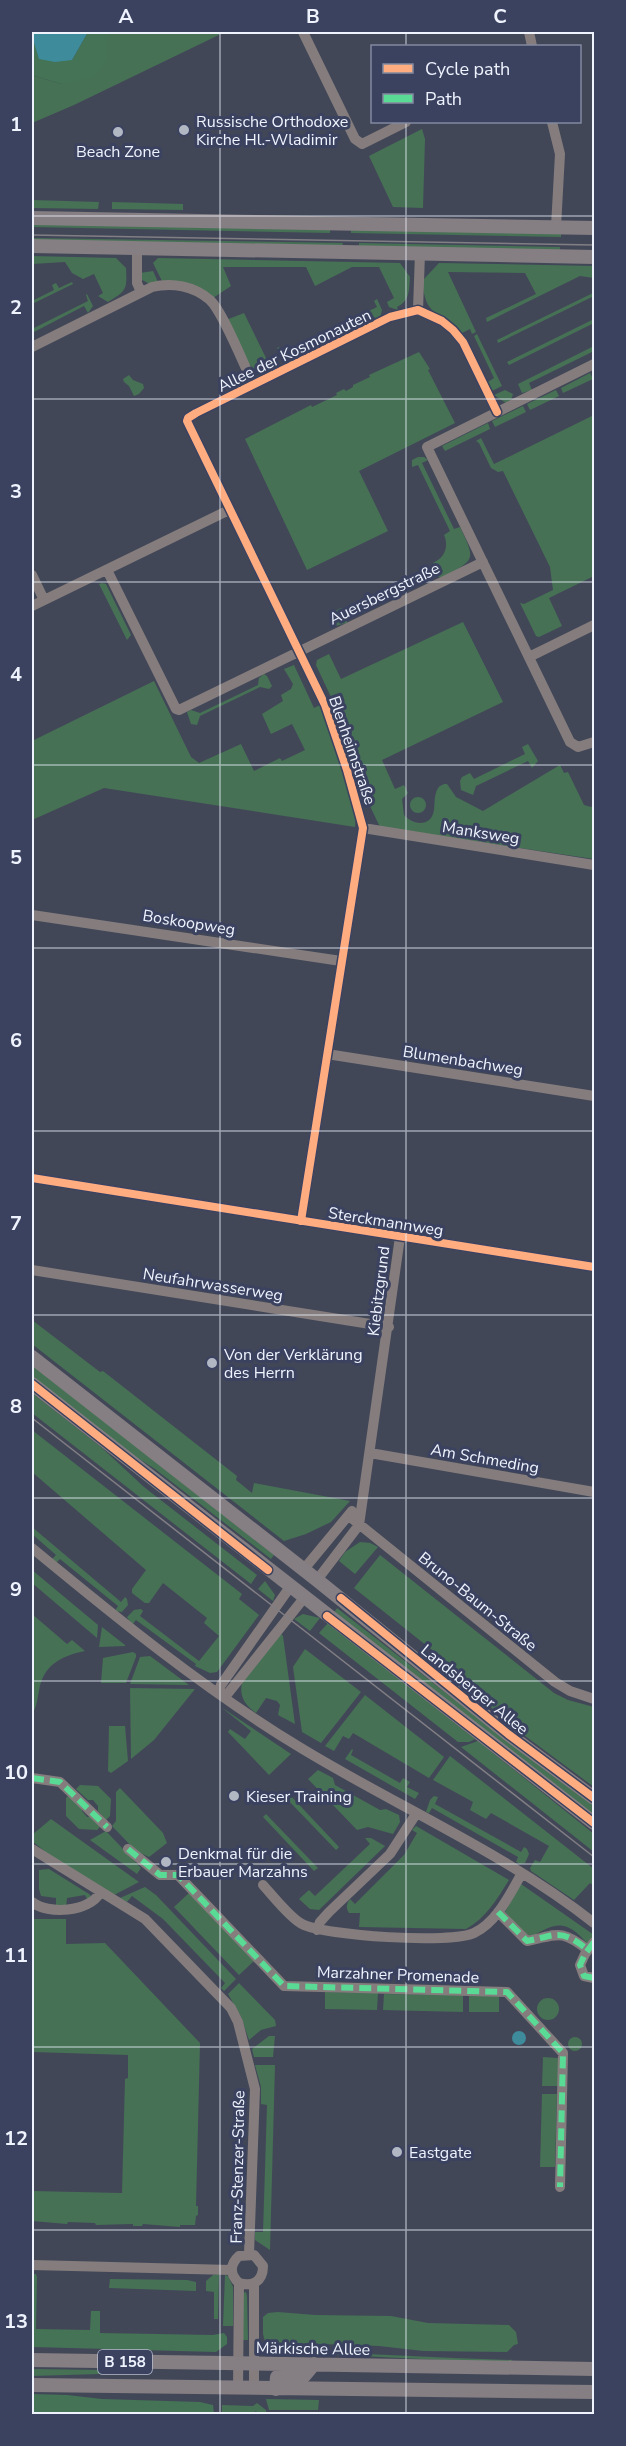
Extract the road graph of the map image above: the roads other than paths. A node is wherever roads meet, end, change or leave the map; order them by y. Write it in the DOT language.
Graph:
graph roads {
  1 [pos="303,32"];
  2 [pos="404,123"];
  3 [pos="552,123"];
  4 [pos="32,218"];
  5 [pos="556,227"];
  6 [pos="594,228"];
  7 [pos="32,246"];
  8 [pos="137,249"];
  9 [pos="420,253"];
  10 [pos="594,257"];
  11 [pos="141,292"];
  12 [pos="418,310"];
  13 [pos="32,347"];
  14 [pos="594,364"];
  15 [pos="253,384"];
  16 [pos="497,412"];
  17 [pos="187,421"];
  18 [pos="230,510"];
  19 [pos="483,562"];
  20 [pos="107,570"];
  21 [pos="32,575"];
  22 [pos="44,600"];
  23 [pos="32,606"];
  24 [pos="594,625"];
  25 [pos="299,652"];
  26 [pos="529,657"];
  27 [pos="594,742"];
  28 [pos="363,828"];
  29 [pos="594,865"];
  30 [pos="32,915"];
  31 [pos="341,961"];
  32 [pos="327,1054"];
  33 [pos="594,1096"];
  34 [pos="32,1178"];
  35 [pos="301,1221"];
  36 [pos="400,1237"];
  37 [pos="594,1268"];
  38 [pos="32,1270"];
  39 [pos="389,1327"];
  40 [pos="32,1357"];
  41 [pos="32,1384"];
  42 [pos="370,1453"];
  43 [pos="364,1490"];
  44 [pos="594,1492"];
  45 [pos="349,1516"];
  46 [pos="359,1525"];
  47 [pos="32,1548"];
  48 [pos="304,1569"];
  49 [pos="317,1580"];
  50 [pos="290,1587"];
  51 [pos="304,1598"];
  52 [pos="221,1695"];
  53 [pos="594,1699"];
  54 [pos="32,1778"];
  55 [pos="594,1798"];
  56 [pos="416,1814"];
  57 [pos="594,1823"];
  58 [pos="107,1827"];
  59 [pos="128,1850"];
  60 [pos="32,1851"];
  61 [pos="522,1874"];
  62 [pos="263,1885"];
  63 [pos="100,1893"];
  64 [pos="32,1902"];
  65 [pos="498,1912"];
  66 [pos="594,1923"];
  67 [pos="317,1930"];
  68 [pos="591,1946"];
  69 [pos="594,1978"];
  70 [pos="560,2187"];
  71 [pos="249,2254"];
  72 [pos="32,2265"];
  73 [pos="231,2270"];
  74 [pos="239,2283"];
  75 [pos="254,2284"];
  76 [pos="32,2361"];
  77 [pos="238,2363"];
  78 [pos="254,2363"];
  79 [pos="314,2364"];
  80 [pos="594,2369"];
  81 [pos="32,2385"];
  82 [pos="238,2389"];
  83 [pos="254,2389"];
  84 [pos="276,2389"];
  85 [pos="594,2392"];
  1 -- 2 [label="street"];
  3 -- 5 [label="street"];
  4 -- 5 [label="main road"];
  5 -- 6 [label="main road"];
  7 -- 8 [label="main road"];
  8 -- 9 [label="main road"];
  8 -- 11 [label="street"];
  9 -- 10 [label="main road"];
  9 -- 12 [label="street"];
  11 -- 13 [label="street"];
  11 -- 15 [label="street"];
  12 -- 15 [label="street, Allee der Kosmonauten"];
  12 -- 16 [label="street"];
  14 -- 16 [label="street"];
  15 -- 17 [label="street, Allee der Kosmonauten"];
  16 -- 19 [label="street"];
  17 -- 18 [label="street, Blenheimstraße"];
  18 -- 20 [label="street"];
  18 -- 25 [label="street, Blenheimstraße"];
  19 -- 25 [label="street, Auersbergstraße"];
  19 -- 26 [label="street"];
  20 -- 22 [label="street"];
  20 -- 25 [label="street"];
  21 -- 22 [label="street"];
  22 -- 23 [label="street"];
  24 -- 26 [label="street"];
  25 -- 28 [label="street, Blenheimstraße"];
  26 -- 27 [label="street"];
  28 -- 29 [label="street, Manksweg"];
  28 -- 31 [label="street, Blenheimstraße"];
  30 -- 31 [label="street, Boskoopweg"];
  31 -- 32 [label="street, Blenheimstraße"];
  32 -- 33 [label="street, Blumenbachweg"];
  32 -- 35 [label="street, Blenheimstraße"];
  34 -- 35 [label="street, Sterckmannweg"];
  35 -- 36 [label="street, Sterckmannweg"];
  36 -- 37 [label="street, Sterckmannweg"];
  36 -- 39 [label="street, Kiebitzgrund"];
  38 -- 39 [label="street, Neufahrwasserweg"];
  39 -- 42 [label="street, Kiebitzgrund"];
  40 -- 48 [label="main road, Landsberger Allee"];
  41 -- 50 [label="main road, Landsberger Allee"];
  42 -- 43 [label="street, Kiebitzgrund"];
  42 -- 44 [label="street, Am Schmeding"];
  43 -- 45 [label="street, Kiebitzgrund"];
  43 -- 46 [label="street, Kiebitzgrund"];
  45 -- 46 [label="street, Bruno-Baum-Straße"];
  45 -- 48 [label="street, Kiebitzgrund"];
  46 -- 49 [label="street, Kiebitzgrund"];
  46 -- 53 [label="street, Bruno-Baum-Straße"];
  47 -- 52 [label="street"];
  48 -- 49 [label="main road, Landsberger Allee"];
  48 -- 50 [label="main road"];
  49 -- 51 [label="main road"];
  49 -- 55 [label="main road, Landsberger Allee"];
  50 -- 51 [label="main road, Landsberger Allee"];
  50 -- 52 [label="street"];
  51 -- 52 [label="street"];
  51 -- 57 [label="main road, Landsberger Allee"];
  52 -- 56 [label="street"];
  54 -- 58 [label="street"];
  56 -- 61 [label="street"];
  56 -- 67 [label="street"];
  59 -- 70 [label="street, Marzahner Promenade"];
  60 -- 63 [label="street, Franz-Stenzer-Straße"];
  61 -- 65 [label="street"];
  61 -- 66 [label="street"];
  62 -- 67 [label="street"];
  63 -- 64 [label="street"];
  63 -- 71 [label="street, Franz-Stenzer-Straße"];
  65 -- 67 [label="street"];
  65 -- 68 [label="street"];
  68 -- 69 [label="street"];
  71 -- 73 [label="street, Franz-Stenzer-Straße"];
  71 -- 75 [label="street, Franz-Stenzer-Straße"];
  72 -- 73 [label="street"];
  73 -- 74 [label="street"];
  74 -- 75 [label="street"];
  74 -- 77 [label="street"];
  75 -- 78 [label="street, Franz-Stenzer-Straße"];
  76 -- 77 [label="main road, Märkische Allee / B 158"];
  77 -- 78 [label="main road, Märkische Allee / B 158"];
  77 -- 82 [label="street"];
  78 -- 79 [label="main road, Märkische Allee / B 158"];
  78 -- 83 [label="street, Franz-Stenzer-Straße"];
  79 -- 80 [label="main road, Märkische Allee / B 158"];
  79 -- 84 [label="main road"];
  81 -- 82 [label="main road, B 158"];
  82 -- 83 [label="main road, B 158"];
  83 -- 84 [label="main road, B 158"];
  84 -- 85 [label="main road, B 158"];
}
